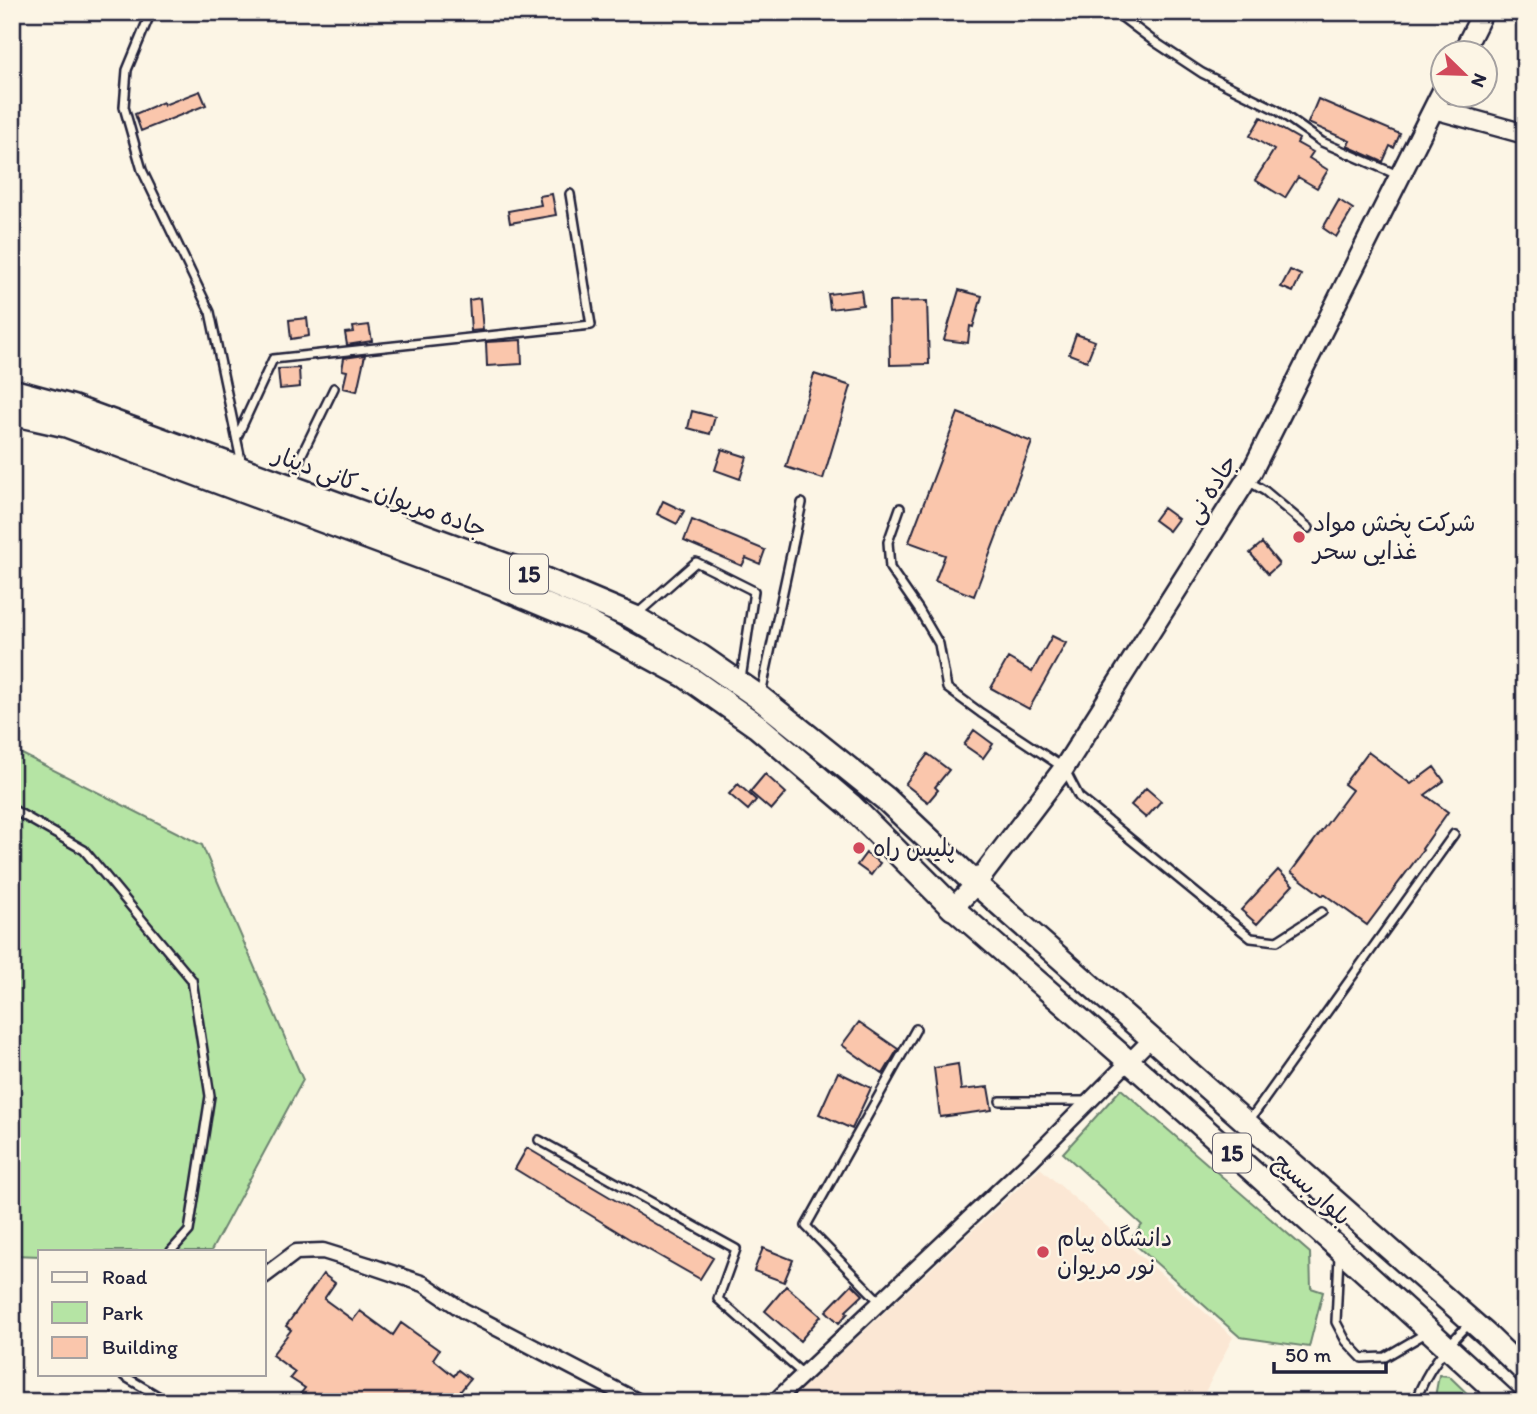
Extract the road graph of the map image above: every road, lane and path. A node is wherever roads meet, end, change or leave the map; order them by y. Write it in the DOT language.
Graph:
graph roads {
  1 [pos="151,12"];
  2 [pos="1115,12"];
  3 [pos="1483,12"];
  4 [pos="1469,38"];
  5 [pos="1434,108"];
  6 [pos="1456,108"];
  7 [pos="1525,134"];
  8 [pos="1400,176"];
  9 [pos="570,194"];
  10 [pos="334,388"];
  11 [pos="12,391"];
  12 [pos="12,413"];
  13 [pos="237,437"];
  14 [pos="243,470"];
  15 [pos="1247,480"];
  16 [pos="293,488"];
  17 [pos="802,503"];
  18 [pos="900,508"];
  19 [pos="1308,528"];
  20 [pos="633,617"];
  21 [pos="741,683"];
  22 [pos="760,698"];
  23 [pos="1064,768"];
  24 [pos="12,809"];
  25 [pos="1454,834"];
  26 [pos="976,884"];
  27 [pos="953,908"];
  28 [pos="1322,912"];
  29 [pos="916,1028"];
  30 [pos="1152,1038"];
  31 [pos="1129,1061"];
  32 [pos="1000,1101"];
  33 [pos="1090,1101"];
  34 [pos="1248,1123"];
  35 [pos="539,1140"];
  36 [pos="1339,1248"];
  37 [pos="172,1250"];
  38 [pos="266,1274"];
  39 [pos="880,1302"];
  40 [pos="1471,1321"];
  41 [pos="1431,1331"];
  42 [pos="1447,1346"];
  43 [pos="1525,1372"];
  44 [pos="803,1375"];
  45 [pos="124,1376"];
  46 [pos="168,1402"];
  47 [pos="639,1402"];
  48 [pos="774,1402"];
  49 [pos="1415,1402"];
  50 [pos="1507,1402"];
  1 -- 13 [label="lane"];
  2 -- 8 [label="lane"];
  3 -- 4 [label="main road"];
  5 -- 8 [label="main road, جاده نی"];
  6 -- 7 [label="street"];
  8 -- 15 [label="main road, جاده نی"];
  9 -- 13 [label="lane"];
  10 -- 16 [label="lane"];
  11 -- 14 [label="highway, جاده مریوان - کانی دینار / 15"];
  12 -- 27 [label="highway, 15"];
  13 -- 14 [label="lane"];
  14 -- 16 [label="highway, جاده مریوان - کانی دینار / 15"];
  15 -- 19 [label="lane"];
  15 -- 23 [label="main road, جاده نی"];
  16 -- 20 [label="highway, جاده مریوان - کانی دینار / 15"];
  17 -- 22 [label="lane"];
  18 -- 23 [label="lane"];
  20 -- 21 [label="highway, جاده مریوان - کانی دینار / 15"];
  20 -- 21 [label="lane"];
  21 -- 22 [label="highway, جاده مریوان - کانی دینار / 15"];
  22 -- 26 [label="highway, جاده مریوان - کانی دینار / 15"];
  23 -- 26 [label="main road, جاده نی"];
  23 -- 28 [label="lane"];
  24 -- 37 [label="lane"];
  25 -- 34 [label="lane"];
  26 -- 27 [label="main road, جاده نی"];
  26 -- 30 [label="main road, بلوار بسیج / 15"];
  27 -- 31 [label="main road, بلوار بسیج / 15"];
  29 -- 39 [label="lane"];
  30 -- 31 [label="street"];
  30 -- 34 [label="main road, بلوار بسیج / 15"];
  31 -- 33 [label="street"];
  31 -- 36 [label="main road, بلوار بسیج / 15"];
  32 -- 33 [label="lane"];
  33 -- 39 [label="street"];
  34 -- 40 [label="main road, بلوار بسیج / 15"];
  35 -- 44 [label="lane"];
  36 -- 41 [label="main road, بلوار بسیج / 15"];
  36 -- 41 [label="lane"];
  38 -- 47 [label="street"];
  39 -- 44 [label="street"];
  40 -- 42 [label="lane"];
  40 -- 43 [label="main road, بلوار بسیج / 15"];
  41 -- 42 [label="main road, بلوار بسیج / 15"];
  42 -- 49 [label="lane"];
  42 -- 50 [label="main road, بلوار بسیج / 15"];
  44 -- 48 [label="street"];
  45 -- 46 [label="lane"];
}
